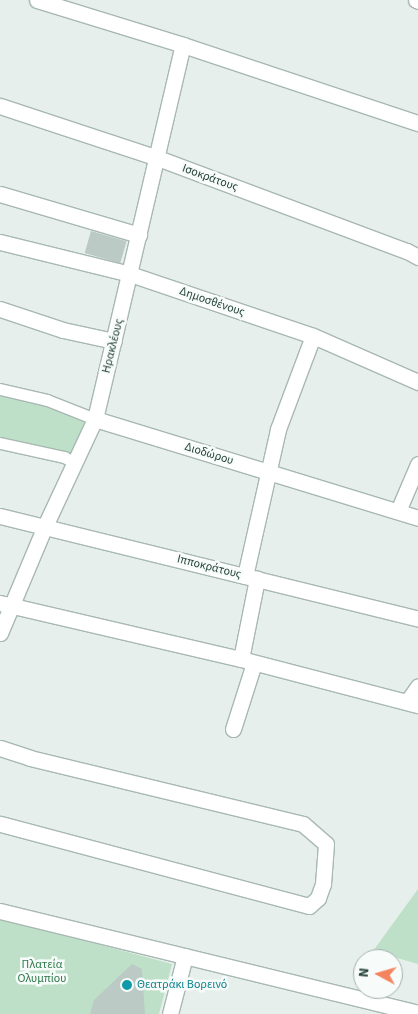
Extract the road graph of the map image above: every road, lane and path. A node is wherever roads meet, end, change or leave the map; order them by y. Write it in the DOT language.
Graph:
graph roads {
  1 [pos="44,1"];
  2 [pos="183,45"];
  3 [pos="0,106"];
  4 [pos="418,123"];
  5 [pos="155,157"];
  6 [pos="0,194"];
  7 [pos="139,234"];
  8 [pos="0,242"];
  9 [pos="418,257"];
  10 [pos="130,274"];
  11 [pos="0,309"];
  12 [pos="313,336"];
  13 [pos="114,341"];
  14 [pos="418,382"];
  15 [pos="0,388"];
  16 [pos="96,419"];
  17 [pos="0,443"];
  18 [pos="75,462"];
  19 [pos="418,464"];
  20 [pos="269,472"];
  21 [pos="398,511"];
  22 [pos="0,516"];
  23 [pos="418,518"];
  24 [pos="46,526"];
  25 [pos="251,578"];
  26 [pos="6,604"];
  27 [pos="418,620"];
  28 [pos="0,633"];
  29 [pos="248,661"];
  30 [pos="418,686"];
  31 [pos="413,704"];
  32 [pos="233,729"];
  33 [pos="0,748"];
  34 [pos="0,824"];
  35 [pos="0,911"];
  36 [pos="184,956"];
  37 [pos="418,1013"];
  38 [pos="170,1014"];
  1 -- 2 [label="street"];
  2 -- 4 [label="street"];
  2 -- 5 [label="street, Ηρακλέους"];
  3 -- 5 [label="street, Ισοκράτους"];
  5 -- 7 [label="street, Ηρακλέους"];
  5 -- 9 [label="street, Ισοκράτους"];
  6 -- 7 [label="street"];
  7 -- 10 [label="street, Ηρακλέους"];
  8 -- 10 [label="street, Δημοσθένους"];
  10 -- 12 [label="street, Δημοσθένους"];
  10 -- 13 [label="street, Ηρακλέους"];
  11 -- 13 [label="street"];
  12 -- 14 [label="street, Δημοσθένους"];
  12 -- 20 [label="street"];
  13 -- 16 [label="street, Ηρακλέους"];
  15 -- 16 [label="street, Διοδώρου"];
  16 -- 18 [label="street, Ηρακλέους"];
  16 -- 20 [label="street, Διοδώρου"];
  17 -- 18 [label="street"];
  18 -- 24 [label="street, Ηρακλέους"];
  19 -- 21 [label="street"];
  20 -- 21 [label="street, Διοδώρου"];
  20 -- 25 [label="street"];
  21 -- 23 [label="street, Διοδώρου"];
  22 -- 24 [label="street, Ιπποκράτους"];
  24 -- 25 [label="street, Ιπποκράτους"];
  24 -- 26 [label="street, Ηρακλέους"];
  25 -- 27 [label="street, Ιπποκράτους"];
  25 -- 29 [label="street"];
  26 -- 28 [label="street, Ηρακλέους"];
  26 -- 29 [label="street"];
  29 -- 31 [label="street"];
  29 -- 32 [label="street"];
  30 -- 31 [label="street"];
  33 -- 34 [label="street"];
  35 -- 36 [label="street"];
  36 -- 37 [label="street"];
  36 -- 38 [label="street"];
}
